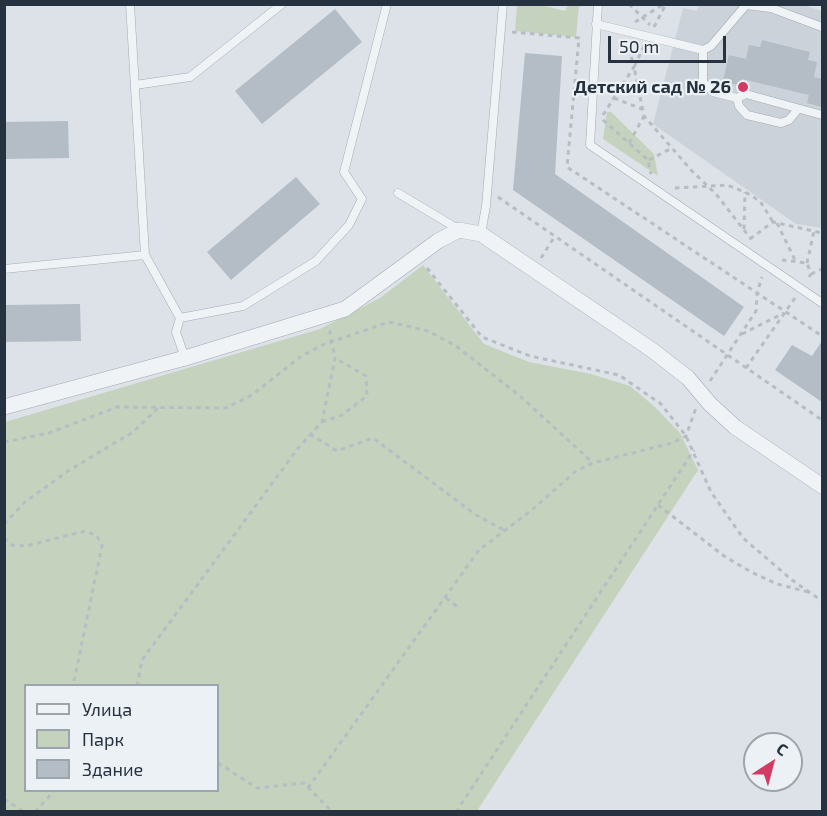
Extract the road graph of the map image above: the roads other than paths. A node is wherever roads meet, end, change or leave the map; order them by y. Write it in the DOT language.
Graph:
graph roads {
  1 [pos="130,4"];
  2 [pos="282,4"];
  3 [pos="387,4"];
  4 [pos="503,4"];
  5 [pos="598,4"];
  6 [pos="596,24"];
  7 [pos="822,27"];
  8 [pos="704,50"];
  9 [pos="135,85"];
  10 [pos="737,98"];
  11 [pos="798,110"];
  12 [pos="822,115"];
  13 [pos="398,193"];
  14 [pos="459,230"];
  15 [pos="481,234"];
  16 [pos="146,255"];
  17 [pos="4,269"];
  18 [pos="822,303"];
  19 [pos="180,318"];
  20 [pos="185,358"];
  21 [pos="4,407"];
  22 [pos="822,486"];
  1 -- 9 [label="lane"];
  2 -- 9 [label="lane"];
  3 -- 19 [label="lane"];
  4 -- 15 [label="lane"];
  5 -- 6 [label="lane"];
  6 -- 8 [label="lane"];
  6 -- 18 [label="lane"];
  7 -- 8 [label="lane"];
  8 -- 10 [label="lane"];
  9 -- 16 [label="lane"];
  10 -- 11 [label="lane"];
  10 -- 11 [label="lane"];
  11 -- 12 [label="lane"];
  13 -- 14 [label="lane"];
  14 -- 15 [label="street"];
  14 -- 20 [label="street"];
  15 -- 22 [label="street"];
  16 -- 17 [label="lane"];
  16 -- 19 [label="lane"];
  19 -- 20 [label="lane"];
  20 -- 21 [label="street"];
}
